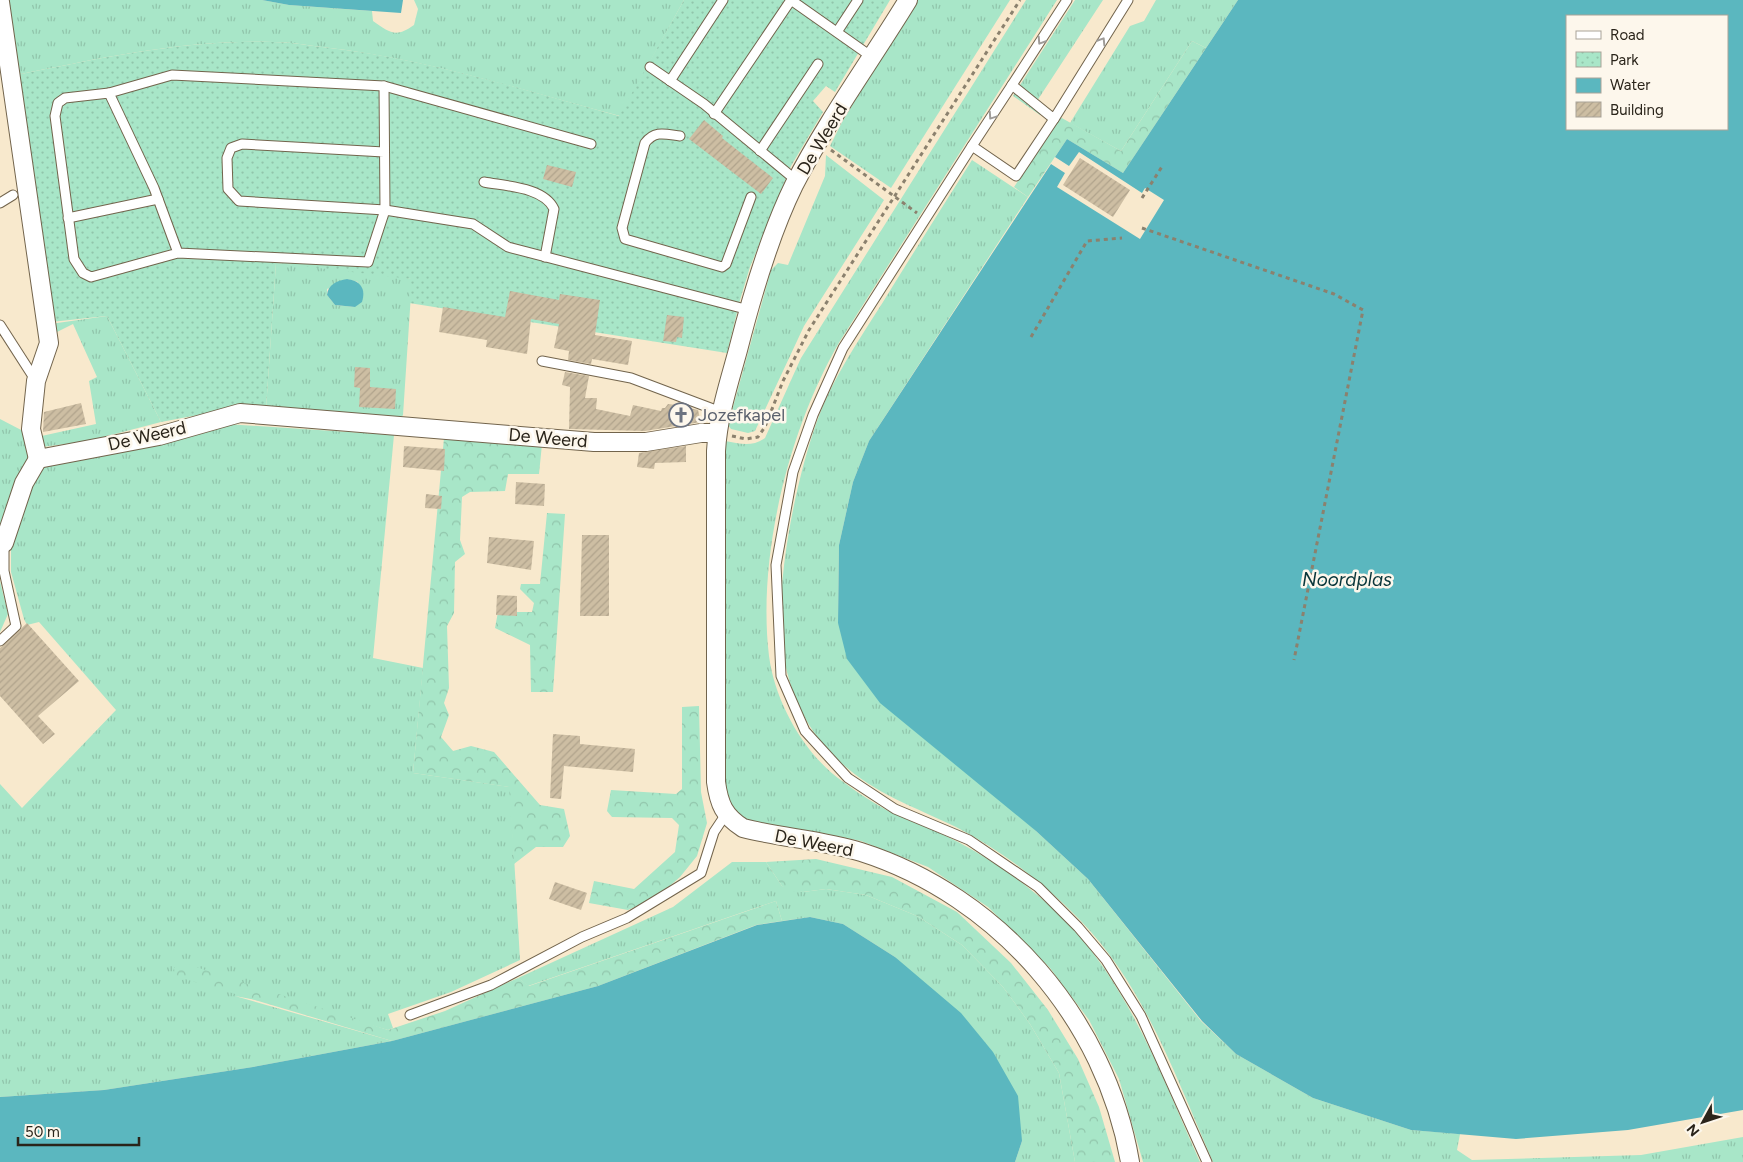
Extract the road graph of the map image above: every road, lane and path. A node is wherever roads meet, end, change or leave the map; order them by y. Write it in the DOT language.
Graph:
graph roads {
  1 [pos="722,0"];
  2 [pos="858,0"];
  3 [pos="908,0"];
  4 [pos="1020,0"];
  5 [pos="1067,0"];
  6 [pos="1128,0"];
  7 [pos="0,2"];
  8 [pos="837,32"];
  9 [pos="872,58"];
  10 [pos="818,64"];
  11 [pos="650,67"];
  12 [pos="670,81"];
  13 [pos="384,86"];
  14 [pos="1012,86"];
  15 [pos="109,93"];
  16 [pos="714,114"];
  17 [pos="1054,118"];
  18 [pos="680,136"];
  19 [pos="819,141"];
  20 [pos="591,144"];
  21 [pos="972,146"];
  22 [pos="384,152"];
  23 [pos="760,152"];
  24 [pos="1163,165"];
  25 [pos="797,181"];
  26 [pos="484,182"];
  27 [pos="13,194"];
  28 [pos="895,196"];
  29 [pos="751,197"];
  30 [pos="1142,198"];
  31 [pos="158,199"];
  32 [pos="0,203"];
  33 [pos="385,210"];
  34 [pos="68,218"];
  35 [pos="925,219"];
  36 [pos="1142,228"];
  37 [pos="1122,238"];
  38 [pos="178,253"];
  39 [pos="545,256"];
  40 [pos="749,310"];
  41 [pos="0,325"];
  42 [pos="1031,337"];
  43 [pos="542,362"];
  44 [pos="36,381"];
  45 [pos="722,412"];
  46 [pos="717,432"];
  47 [pos="38,459"];
  48 [pos="4,543"];
  49 [pos="0,641"];
  50 [pos="1294,660"];
  51 [pos="726,814"];
  52 [pos="410,1016"];
  53 [pos="1130,1162"];
  54 [pos="1207,1162"];
  1 -- 12 [label="lane"];
  2 -- 8 [label="lane"];
  3 -- 9 [label="street, De Weerd"];
  4 -- 28 [label="path"];
  5 -- 14 [label="lane, one-way"];
  17 -- 6 [label="lane, one-way"];
  7 -- 44 [label="street"];
  8 -- 9 [label="lane"];
  8 -- 16 [label="lane"];
  9 -- 19 [label="street, De Weerd"];
  10 -- 23 [label="lane"];
  11 -- 12 [label="lane"];
  12 -- 16 [label="lane"];
  13 -- 15 [label="lane"];
  13 -- 20 [label="lane"];
  13 -- 22 [label="lane"];
  14 -- 17 [label="lane"];
  14 -- 21 [label="lane, one-way"];
  15 -- 31 [label="lane"];
  15 -- 34 [label="lane"];
  16 -- 23 [label="lane"];
  17 -- 21 [label="lane"];
  18 -- 29 [label="lane"];
  19 -- 25 [label="street, De Weerd"];
  19 -- 28 [label="path"];
  21 -- 35 [label="lane"];
  22 -- 33 [label="lane"];
  22 -- 33 [label="lane"];
  23 -- 25 [label="lane"];
  24 -- 30 [label="path"];
  25 -- 40 [label="street, De Weerd"];
  26 -- 39 [label="lane"];
  27 -- 32 [label="lane"];
  28 -- 35 [label="path"];
  28 -- 46 [label="path"];
  31 -- 34 [label="lane"];
  31 -- 38 [label="lane"];
  33 -- 38 [label="lane"];
  33 -- 39 [label="lane"];
  34 -- 38 [label="lane"];
  35 -- 54 [label="lane"];
  36 -- 50 [label="path"];
  37 -- 42 [label="path"];
  39 -- 40 [label="lane"];
  40 -- 45 [label="street, De Weerd"];
  41 -- 44 [label="lane"];
  43 -- 45 [label="lane"];
  44 -- 47 [label="street"];
  45 -- 46 [label="street, De Weerd"];
  46 -- 47 [label="street, De Weerd"];
  46 -- 51 [label="street, De Weerd"];
  47 -- 48 [label="street"];
  48 -- 49 [label="lane"];
  51 -- 52 [label="lane"];
  51 -- 53 [label="street, De Weerd"];
}
